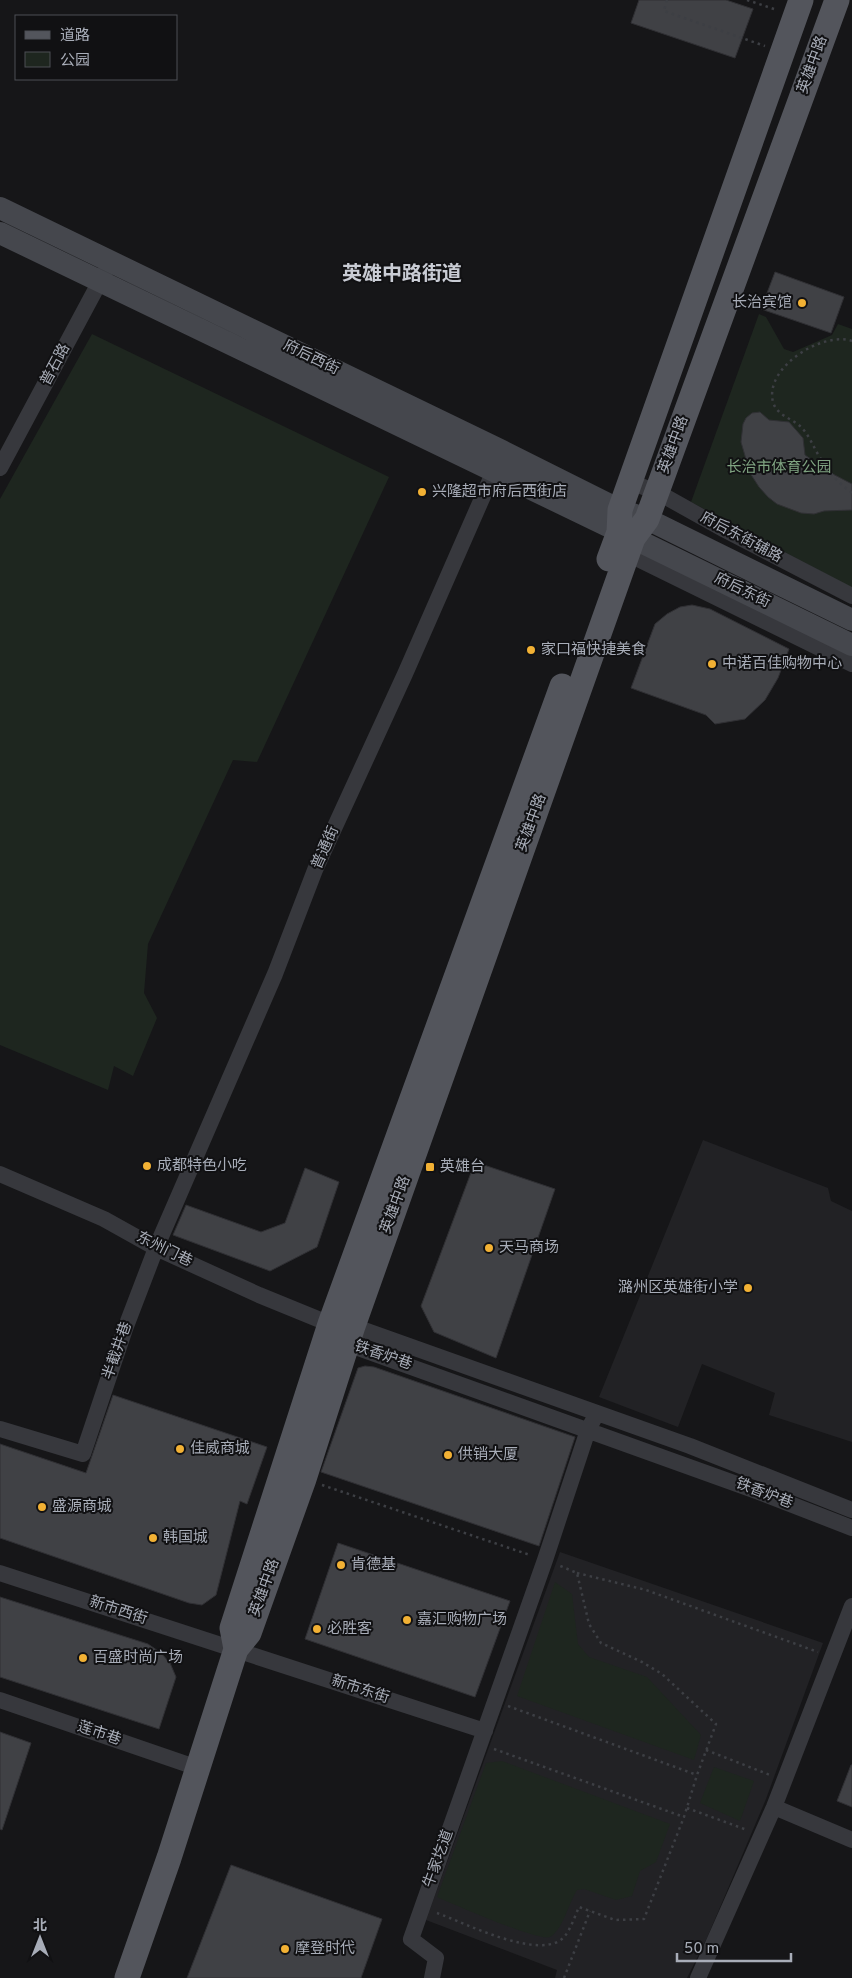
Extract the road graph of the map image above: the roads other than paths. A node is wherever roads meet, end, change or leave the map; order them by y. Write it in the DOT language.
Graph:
graph roads {
  1 [pos="837,0"];
  2 [pos="798,8"];
  3 [pos="0,208"];
  4 [pos="0,233"];
  5 [pos="110,261"];
  6 [pos="101,282"];
  7 [pos="502,451"];
  8 [pos="0,468"];
  9 [pos="494,471"];
  10 [pos="630,482"];
  11 [pos="656,492"];
  12 [pos="629,530"];
  13 [pos="852,596"];
  14 [pos="852,620"];
  15 [pos="852,645"];
  16 [pos="852,664"];
  17 [pos="0,1174"];
  18 [pos="156,1248"];
  19 [pos="343,1331"];
  20 [pos="597,1414"];
  21 [pos="0,1429"];
  22 [pos="588,1430"];
  23 [pos="852,1510"];
  24 [pos="852,1528"];
  25 [pos="0,1573"];
  26 [pos="852,1606"];
  27 [pos="236,1649"];
  28 [pos="0,1700"];
  29 [pos="483,1737"];
  30 [pos="198,1768"];
  31 [pos="774,1807"];
  32 [pos="852,1840"];
  33 [pos="127,1978"];
  34 [pos="432,1978"];
  35 [pos="698,1978"];
  1 -- 11 [label="main road, 英雄中路"];
  2 -- 10 [label="main road, 英雄中路"];
  3 -- 5 [label="main road, 府后西街"];
  4 -- 6 [label="main road, 府后西街"];
  5 -- 6 [label="street, 普石路"];
  5 -- 7 [label="main road, 府后西街"];
  6 -- 8 [label="street, 普石路"];
  6 -- 9 [label="main road, 府后西街"];
  7 -- 9 [label="street, 普通街"];
  7 -- 12 [label="main road, 府后西街"];
  9 -- 12 [label="main road, 府后西街"];
  9 -- 18 [label="street, 普通街"];
  10 -- 11 [label="street, 府后东街辅路"];
  10 -- 12 [label="main road, 英雄中路"];
  11 -- 12 [label="main road, 英雄中路"];
  11 -- 13 [label="street, 府后东街辅路"];
  12 -- 14 [label="main road, 府后东街"];
  12 -- 15 [label="main road, 府后东街"];
  12 -- 16 [label="street"];
  12 -- 19 [label="main road, 英雄中路"];
  17 -- 18 [label="street, 东州门巷"];
  18 -- 19 [label="street, 东州门巷"];
  18 -- 21 [label="street, 半截井巷"];
  19 -- 20 [label="street, 铁香炉巷"];
  19 -- 22 [label="street, 铁香炉巷"];
  19 -- 27 [label="main road, 英雄中路"];
  19 -- 27 [label="main road, 英雄中路"];
  20 -- 22 [label="street, 牛家圪道"];
  20 -- 23 [label="street, 铁香炉巷"];
  22 -- 24 [label="street, 铁香炉巷"];
  22 -- 29 [label="street, 牛家圪道"];
  25 -- 27 [label="street, 新市西街"];
  26 -- 31 [label="street"];
  27 -- 29 [label="street, 新市东街"];
  27 -- 30 [label="main road, 英雄中路"];
  28 -- 30 [label="street, 莲市巷"];
  29 -- 34 [label="street, 牛家圪道"];
  30 -- 33 [label="main road, 英雄中路"];
  31 -- 32 [label="street"];
  31 -- 35 [label="street"];
}
